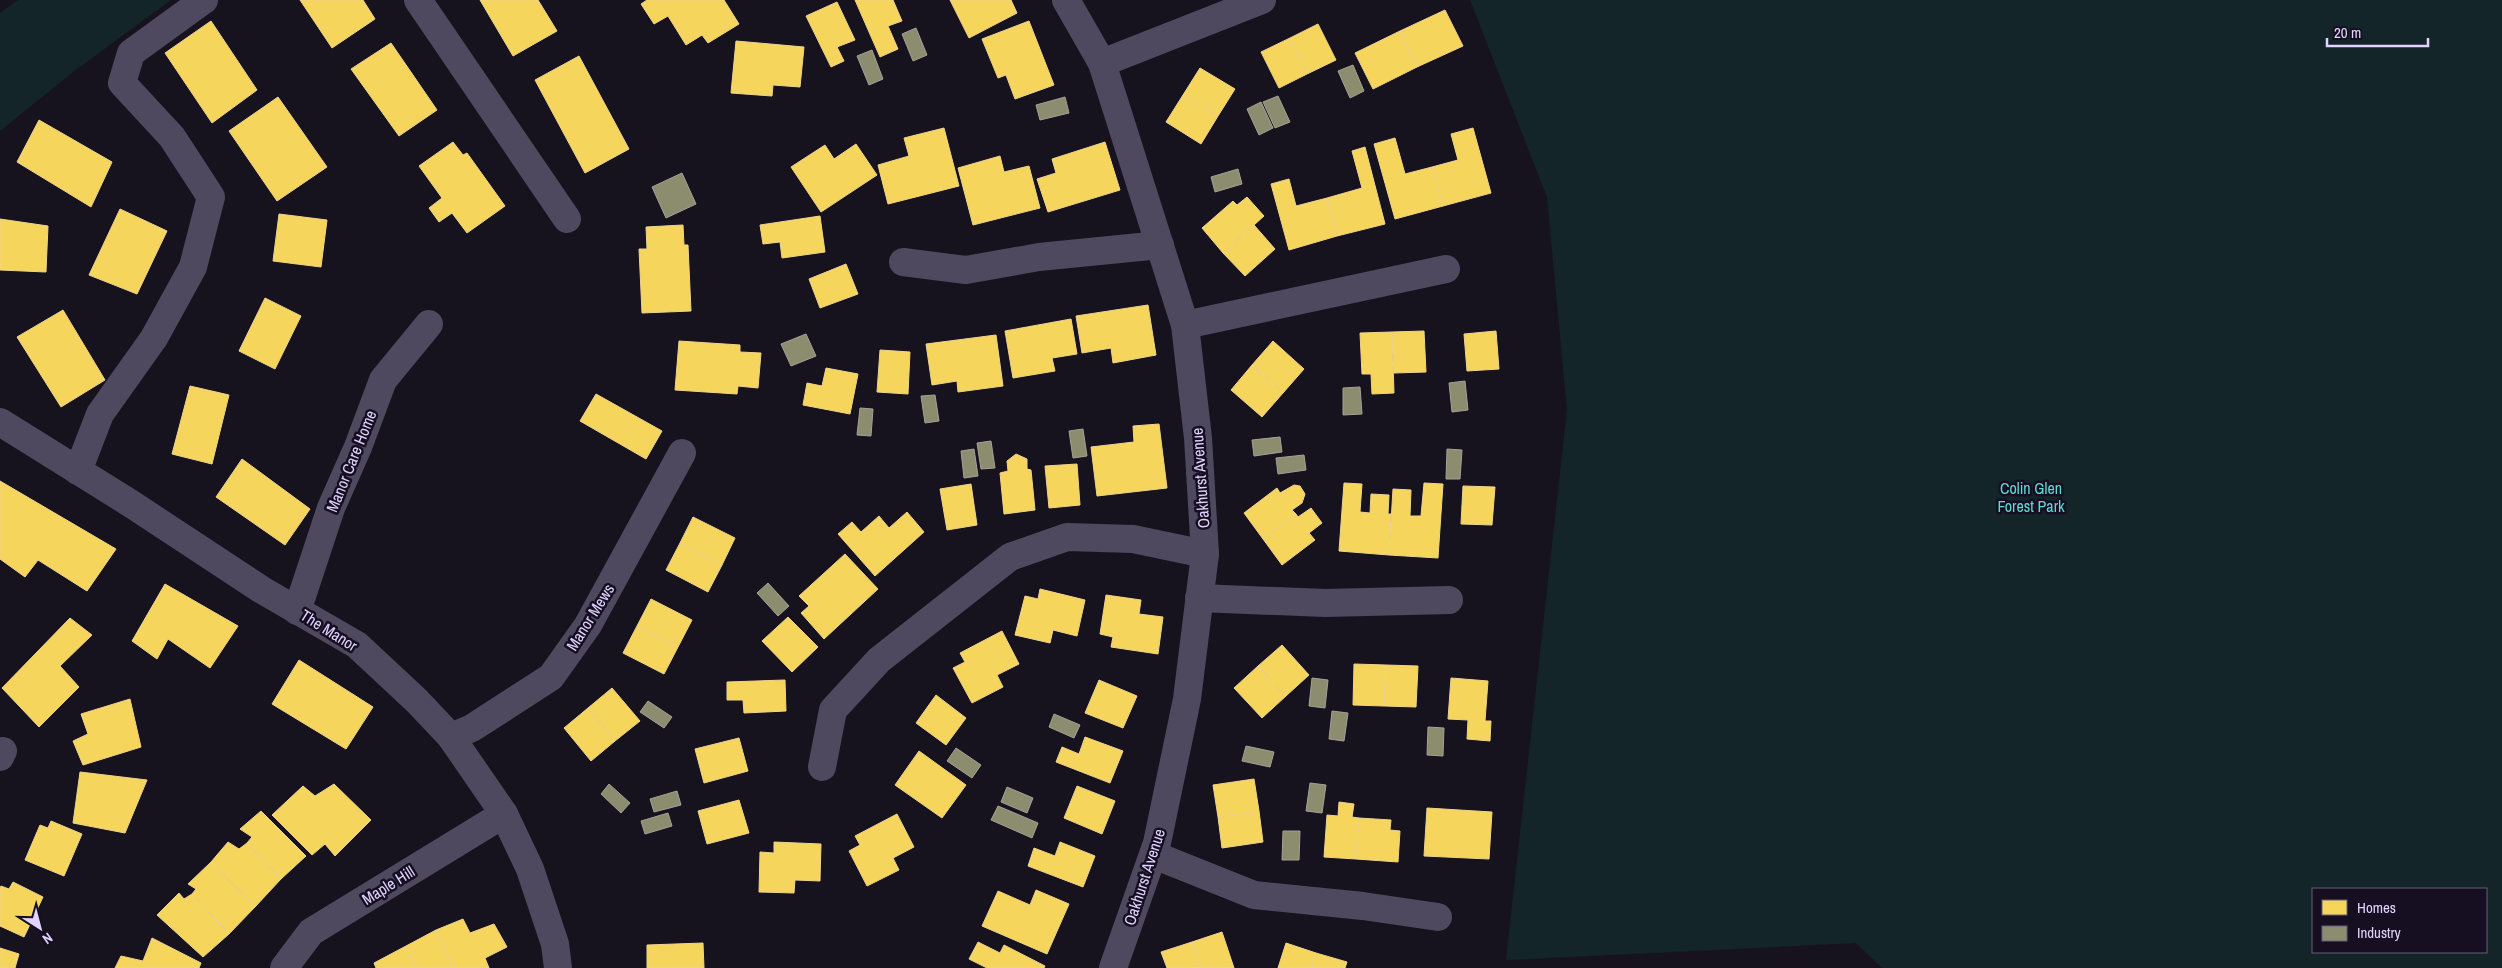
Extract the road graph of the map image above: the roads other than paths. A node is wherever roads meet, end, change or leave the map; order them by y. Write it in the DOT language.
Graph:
graph roads {
  1 [pos="204,0"];
  2 [pos="418,0"];
  3 [pos="1066,0"];
  4 [pos="1262,0"];
  5 [pos="1102,63"];
  6 [pos="567,219"];
  7 [pos="1160,245"];
  8 [pos="903,262"];
  9 [pos="1446,269"];
  10 [pos="429,324"];
  11 [pos="1185,325"];
  12 [pos="0,422"];
  13 [pos="682,453"];
  14 [pos="78,471"];
  15 [pos="1205,554"];
  16 [pos="1199,598"];
  17 [pos="1449,600"];
  18 [pos="298,611"];
  19 [pos="451,737"];
  20 [pos="822,767"];
  21 [pos="504,814"];
  22 [pos="1154,855"];
  23 [pos="1438,917"];
  24 [pos="284,968"];
  25 [pos="558,968"];
  26 [pos="1113,968"];
  1 -- 14 [label="street"];
  2 -- 6 [label="street"];
  3 -- 5 [label="street, Oakhurst Avenue"];
  4 -- 5 [label="street"];
  5 -- 7 [label="street, Oakhurst Avenue"];
  7 -- 8 [label="street"];
  7 -- 11 [label="street, Oakhurst Avenue"];
  9 -- 11 [label="street"];
  10 -- 18 [label="street, Manor Care Home"];
  11 -- 15 [label="street, Oakhurst Avenue"];
  12 -- 14 [label="street, The Manor"];
  13 -- 19 [label="street, Manor Mews"];
  14 -- 18 [label="street, The Manor"];
  15 -- 16 [label="street, Oakhurst Avenue"];
  15 -- 20 [label="street"];
  16 -- 17 [label="street"];
  16 -- 22 [label="street, Oakhurst Avenue"];
  18 -- 19 [label="street, The Manor"];
  19 -- 21 [label="street, The Manor"];
  21 -- 24 [label="street, Maple Hill"];
  21 -- 25 [label="street, The Manor"];
  22 -- 23 [label="street"];
  22 -- 26 [label="street, Oakhurst Avenue"];
}
